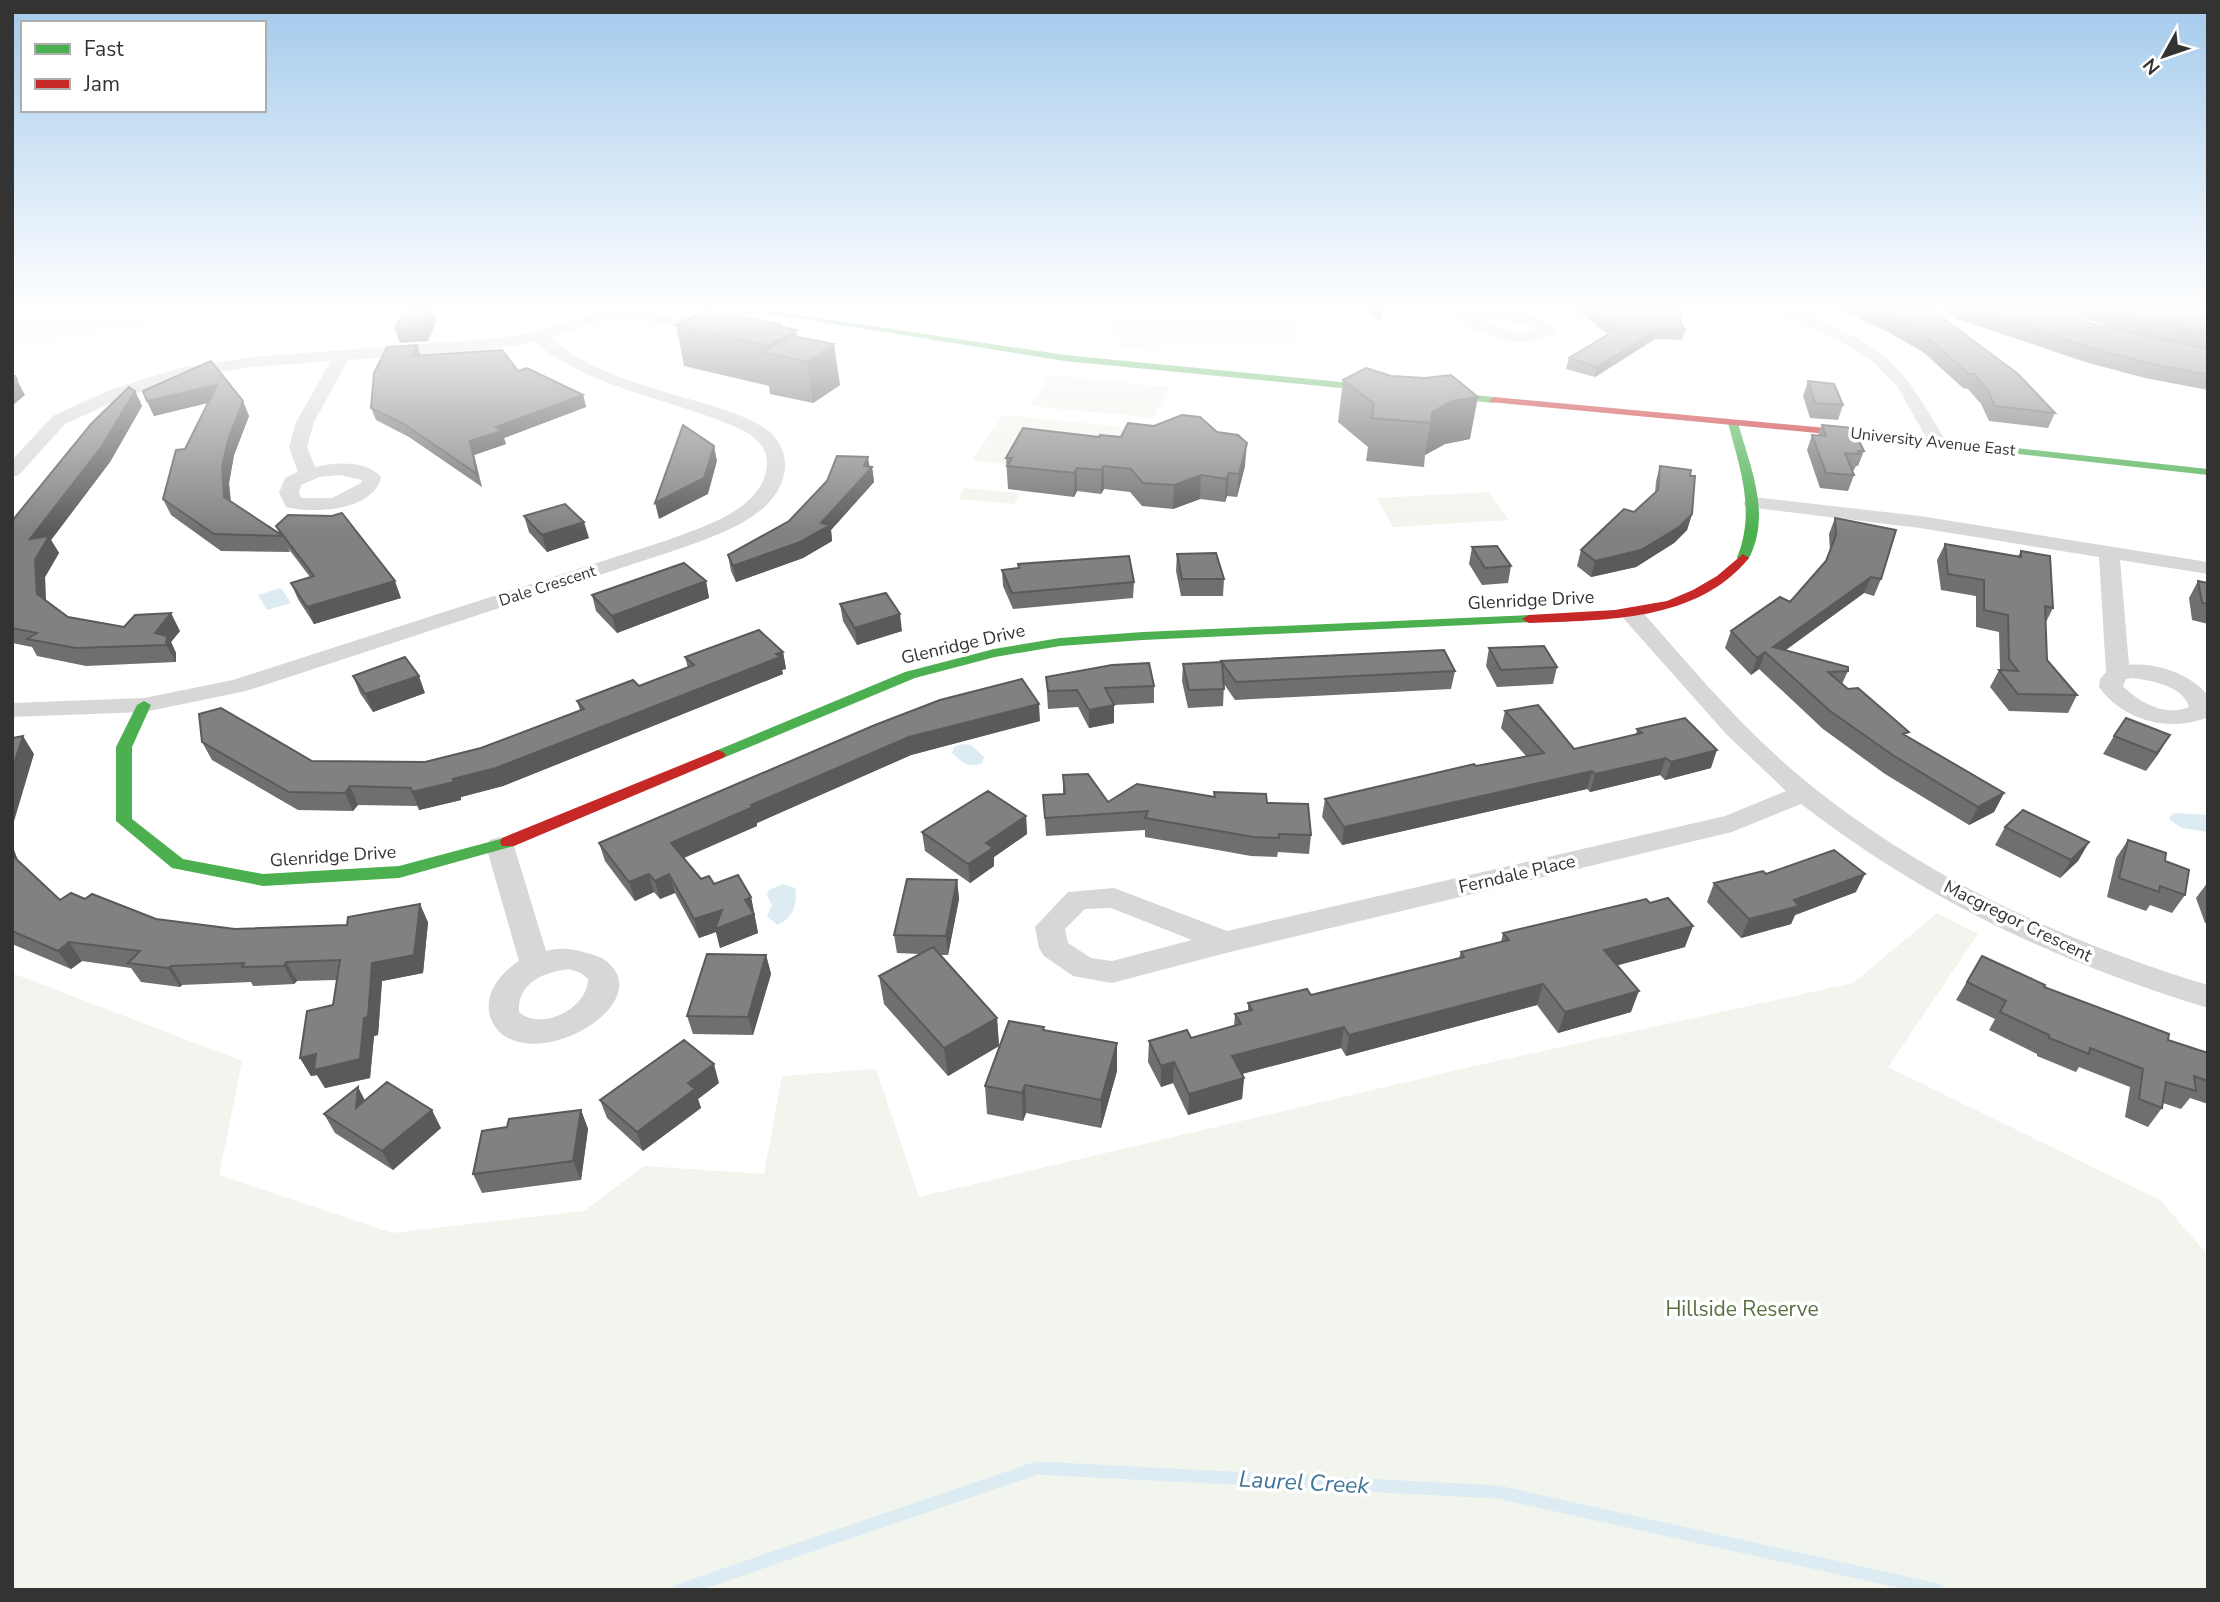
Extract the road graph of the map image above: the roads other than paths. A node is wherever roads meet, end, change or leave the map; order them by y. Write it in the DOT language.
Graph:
graph roads {
  1 [pos="151,383"];
  2 [pos="326,383"];
  3 [pos="626,383"];
  4 [pos="1320,383"];
  5 [pos="1902,383"];
  6 [pos="1734,423"];
  7 [pos="1936,440"];
  8 [pos="12,471"];
  9 [pos="2208,472"];
  10 [pos="308,474"];
  11 [pos="1753,503"];
  12 [pos="2109,553"];
  13 [pos="2208,568"];
  14 [pos="1632,614"];
  15 [pos="2118,674"];
  16 [pos="144,705"];
  17 [pos="12,710"];
  18 [pos="1804,793"];
  19 [pos="500,846"];
  20 [pos="1226,942"];
  21 [pos="535,966"];
  22 [pos="2208,997"];
  1 -- 8 [label="street"];
  2 -- 10 [label="street"];
  3 -- 16 [label="street, Dale Crescent"];
  4 -- 6 [label="street, University Avenue East"];
  5 -- 7 [label="street"];
  6 -- 7 [label="street, University Avenue East"];
  6 -- 11 [label="street, Glenridge Drive"];
  7 -- 9 [label="street, University Avenue East"];
  11 -- 12 [label="street"];
  11 -- 14 [label="street, Glenridge Drive"];
  12 -- 13 [label="street"];
  12 -- 15 [label="street"];
  14 -- 18 [label="street, Macgregor Crescent"];
  14 -- 19 [label="street, Glenridge Drive"];
  16 -- 17 [label="street, Dale Crescent"];
  16 -- 19 [label="street, Glenridge Drive"];
  18 -- 20 [label="street, Ferndale Place"];
  18 -- 22 [label="street, Macgregor Crescent"];
  19 -- 21 [label="street"];
  20 -- 20 [label="street, Ferndale Place"];
}
